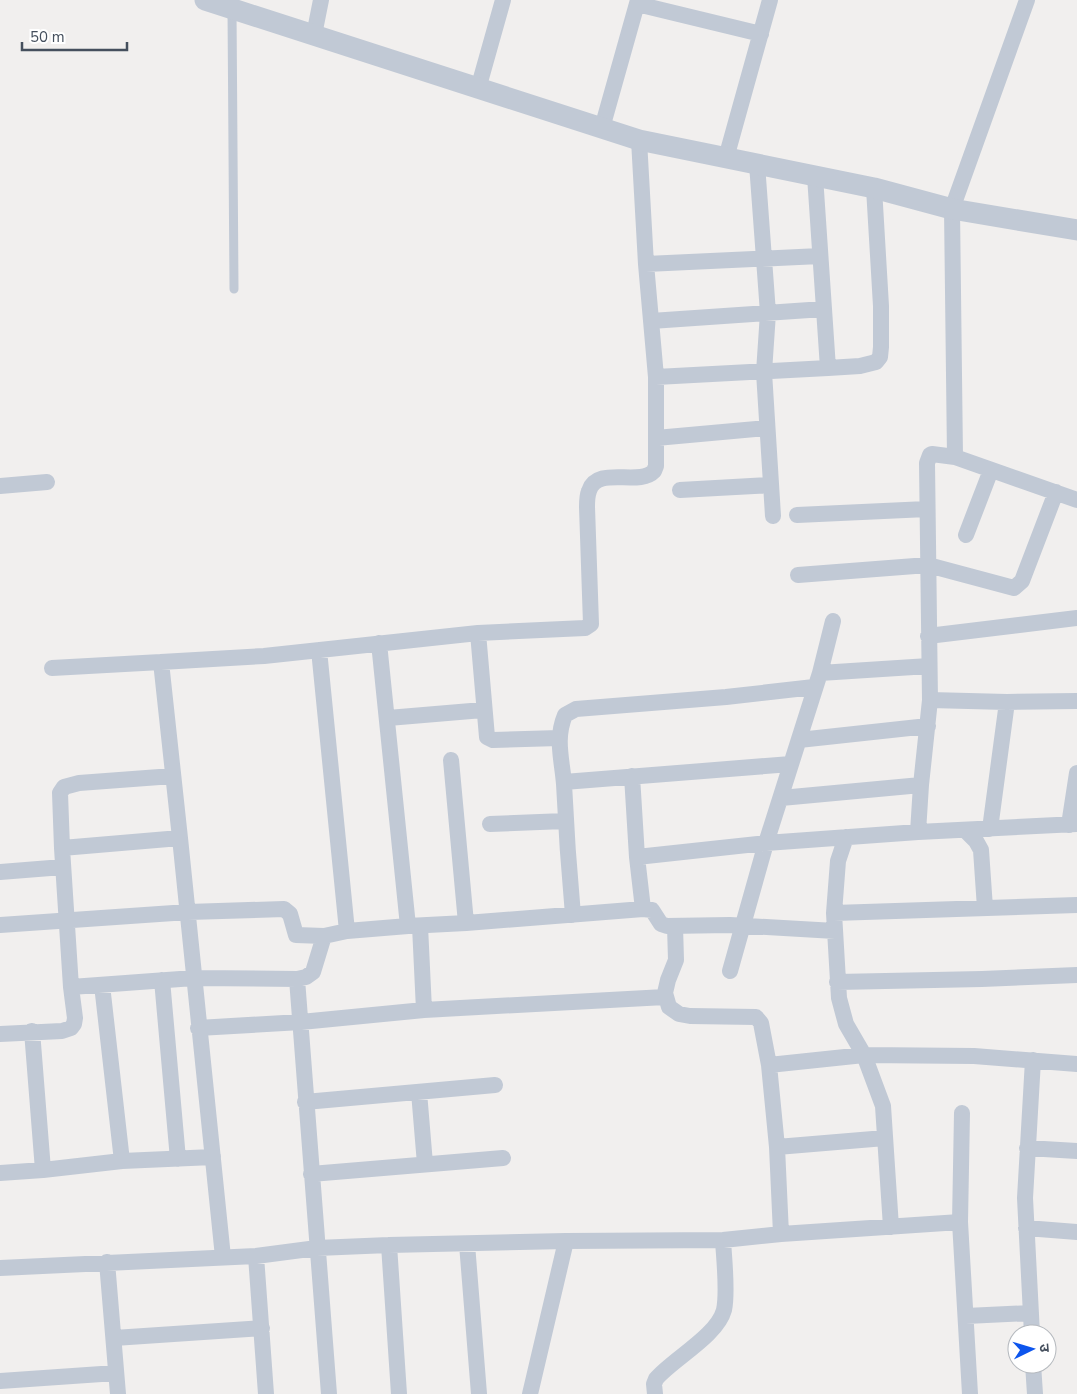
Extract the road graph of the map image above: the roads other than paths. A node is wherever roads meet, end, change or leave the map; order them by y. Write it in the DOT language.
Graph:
graph roads {
  1 [pos="205,0"];
  2 [pos="321,0"];
  3 [pos="502,0"];
  4 [pos="770,0"];
  5 [pos="1027,0"];
  6 [pos="637,2"];
  7 [pos="232,9"];
  8 [pos="761,34"];
  9 [pos="314,35"];
  10 [pos="478,89"];
  11 [pos="602,128"];
  12 [pos="639,140"];
  13 [pos="726,158"];
  14 [pos="757,164"];
  15 [pos="815,176"];
  16 [pos="874,188"];
  17 [pos="952,209"];
  18 [pos="1077,230"];
  19 [pos="820,256"];
  20 [pos="764,258"];
  21 [pos="646,264"];
  22 [pos="234,289"];
  23 [pos="824,309"];
  24 [pos="768,313"];
  25 [pos="651,321"];
  26 [pos="828,368"];
  27 [pos="764,372"];
  28 [pos="656,377"];
  29 [pos="768,428"];
  30 [pos="656,438"];
  31 [pos="955,457"];
  32 [pos="991,470"];
  33 [pos="47,482"];
  34 [pos="771,485"];
  35 [pos="0,486"];
  36 [pos="680,490"];
  37 [pos="1056,492"];
  38 [pos="1077,500"];
  39 [pos="927,509"];
  40 [pos="797,515"];
  41 [pos="773,516"];
  42 [pos="966,535"];
  43 [pos="928,565"];
  44 [pos="798,575"];
  45 [pos="1076,615"];
  46 [pos="833,621"];
  47 [pos="478,633"];
  48 [pos="928,636"];
  49 [pos="379,643"];
  50 [pos="319,650"];
  51 [pos="161,662"];
  52 [pos="929,666"];
  53 [pos="52,668"];
  54 [pos="817,680"];
  55 [pos="930,700"];
  56 [pos="1077,701"];
  57 [pos="1007,702"];
  58 [pos="484,710"];
  59 [pos="388,718"];
  60 [pos="928,726"];
  61 [pos="558,738"];
  62 [pos="799,740"];
  63 [pos="450,760"];
  64 [pos="791,764"];
  65 [pos="1077,773"];
  66 [pos="173,776"];
  67 [pos="632,776"];
  68 [pos="564,782"];
  69 [pos="920,784"];
  70 [pos="781,798"];
  71 [pos="565,821"];
  72 [pos="490,824"];
  73 [pos="1073,824"];
  74 [pos="990,828"];
  75 [pos="965,830"];
  76 [pos="918,832"];
  77 [pos="846,837"];
  78 [pos="180,838"];
  79 [pos="766,843"];
  80 [pos="62,848"];
  81 [pos="637,857"];
  82 [pos="0,866"];
  83 [pos="64,867"];
  84 [pos="0,872"];
  85 [pos="1077,905"];
  86 [pos="985,908"];
  87 [pos="643,909"];
  88 [pos="188,912"];
  89 [pos="834,913"];
  90 [pos="573,915"];
  91 [pos="66,919"];
  92 [pos="466,923"];
  93 [pos="0,925"];
  94 [pos="414,926"];
  95 [pos="675,926"];
  96 [pos="742,926"];
  97 [pos="347,931"];
  98 [pos="835,931"];
  99 [pos="324,936"];
  100 [pos="730,970"];
  101 [pos="1077,975"];
  102 [pos="194,978"];
  103 [pos="297,979"];
  104 [pos="162,980"];
  105 [pos="837,982"];
  106 [pos="102,985"];
  107 [pos="71,987"];
  108 [pos="665,997"];
  109 [pos="424,1010"];
  110 [pos="301,1022"];
  111 [pos="198,1028"];
  112 [pos="32,1031"];
  113 [pos="0,1034"];
  114 [pos="864,1054"];
  115 [pos="1033,1060"];
  116 [pos="1077,1064"];
  117 [pos="769,1065"];
  118 [pos="495,1085"];
  119 [pos="419,1092"];
  120 [pos="305,1102"];
  121 [pos="962,1113"];
  122 [pos="886,1138"];
  123 [pos="777,1147"];
  124 [pos="1027,1148"];
  125 [pos="1077,1151"];
  126 [pos="213,1157"];
  127 [pos="503,1158"];
  128 [pos="178,1159"];
  129 [pos="122,1161"];
  130 [pos="425,1164"];
  131 [pos="43,1170"];
  132 [pos="0,1173"];
  133 [pos="311,1174"];
  134 [pos="960,1222"];
  135 [pos="891,1227"];
  136 [pos="1026,1228"];
  137 [pos="1077,1232"];
  138 [pos="781,1234"];
  139 [pos="723,1240"];
  140 [pos="566,1241"];
  141 [pos="468,1244"];
  142 [pos="389,1245"];
  143 [pos="317,1248"];
  144 [pos="256,1256"];
  145 [pos="222,1258"];
  146 [pos="107,1262"];
  147 [pos="0,1268"];
  148 [pos="1031,1313"];
  149 [pos="966,1316"];
  150 [pos="1032,1324"];
  151 [pos="262,1328"];
  152 [pos="114,1338"];
  153 [pos="116,1372"];
  154 [pos="1034,1374"];
  155 [pos="0,1381"];
  156 [pos="118,1394"];
  157 [pos="266,1394"];
  158 [pos="329,1394"];
  159 [pos="399,1394"];
  160 [pos="479,1394"];
  161 [pos="530,1394"];
  162 [pos="655,1394"];
  163 [pos="970,1394"];
  164 [pos="1035,1394"];
  1 -- 7 [label="street"];
  2 -- 9 [label="street"];
  3 -- 10 [label="street"];
  4 -- 8 [label="street"];
  5 -- 17 [label="street"];
  6 -- 8 [label="street"];
  6 -- 11 [label="street"];
  7 -- 9 [label="street"];
  7 -- 22 [label="lane"];
  8 -- 13 [label="street"];
  9 -- 10 [label="street"];
  10 -- 11 [label="street"];
  11 -- 12 [label="street"];
  12 -- 13 [label="street"];
  12 -- 21 [label="street"];
  13 -- 14 [label="street"];
  14 -- 15 [label="street"];
  14 -- 20 [label="street"];
  15 -- 16 [label="street"];
  15 -- 19 [label="street"];
  16 -- 17 [label="street"];
  16 -- 26 [label="street"];
  17 -- 18 [label="street"];
  17 -- 31 [label="street"];
  19 -- 20 [label="street"];
  19 -- 23 [label="street"];
  20 -- 21 [label="street"];
  20 -- 24 [label="street"];
  21 -- 25 [label="street"];
  23 -- 24 [label="street"];
  23 -- 26 [label="street"];
  24 -- 25 [label="street"];
  24 -- 27 [label="street"];
  25 -- 28 [label="street"];
  26 -- 27 [label="street"];
  27 -- 28 [label="street"];
  27 -- 29 [label="street"];
  28 -- 30 [label="street"];
  29 -- 30 [label="street"];
  29 -- 34 [label="street"];
  30 -- 47 [label="street"];
  31 -- 32 [label="street"];
  31 -- 39 [label="street"];
  32 -- 37 [label="street"];
  32 -- 42 [label="street"];
  33 -- 35 [label="street"];
  34 -- 36 [label="street"];
  34 -- 41 [label="street"];
  37 -- 38 [label="street"];
  37 -- 43 [label="street"];
  39 -- 40 [label="street"];
  39 -- 43 [label="street"];
  43 -- 44 [label="street"];
  43 -- 48 [label="street"];
  45 -- 48 [label="street"];
  46 -- 54 [label="street"];
  47 -- 49 [label="street"];
  47 -- 58 [label="street"];
  48 -- 52 [label="street"];
  49 -- 50 [label="street"];
  49 -- 59 [label="street"];
  50 -- 51 [label="street"];
  50 -- 97 [label="street"];
  51 -- 53 [label="street"];
  51 -- 66 [label="street"];
  52 -- 54 [label="street"];
  52 -- 55 [label="street"];
  54 -- 61 [label="street"];
  54 -- 62 [label="street"];
  55 -- 57 [label="street"];
  55 -- 60 [label="street"];
  56 -- 57 [label="street"];
  57 -- 74 [label="street"];
  58 -- 59 [label="street"];
  58 -- 61 [label="street"];
  59 -- 94 [label="street"];
  60 -- 62 [label="street"];
  60 -- 69 [label="street"];
  61 -- 68 [label="street"];
  62 -- 64 [label="street"];
  63 -- 92 [label="street"];
  64 -- 67 [label="street"];
  64 -- 70 [label="street"];
  65 -- 73 [label="street"];
  66 -- 78 [label="street"];
  66 -- 80 [label="street"];
  67 -- 68 [label="street"];
  67 -- 81 [label="street"];
  68 -- 71 [label="street"];
  69 -- 70 [label="street"];
  69 -- 76 [label="street"];
  70 -- 79 [label="street"];
  71 -- 72 [label="street"];
  71 -- 90 [label="street"];
  73 -- 74 [label="street"];
  74 -- 75 [label="street"];
  75 -- 76 [label="street"];
  75 -- 86 [label="street"];
  76 -- 77 [label="street"];
  77 -- 79 [label="street"];
  77 -- 89 [label="street"];
  78 -- 80 [label="street"];
  78 -- 88 [label="street"];
  79 -- 81 [label="street"];
  79 -- 96 [label="street"];
  80 -- 83 [label="street"];
  81 -- 87 [label="street"];
  82 -- 84 [label="street"];
  83 -- 84 [label="street"];
  83 -- 91 [label="street"];
  85 -- 86 [label="street"];
  86 -- 89 [label="street"];
  87 -- 90 [label="street"];
  87 -- 95 [label="street"];
  88 -- 91 [label="street"];
  88 -- 99 [label="street"];
  88 -- 102 [label="street"];
  89 -- 98 [label="street"];
  90 -- 92 [label="street"];
  91 -- 93 [label="street"];
  91 -- 107 [label="street"];
  92 -- 94 [label="street"];
  94 -- 97 [label="street"];
  94 -- 109 [label="street"];
  95 -- 96 [label="street"];
  95 -- 108 [label="street"];
  96 -- 98 [label="street"];
  96 -- 100 [label="street"];
  97 -- 99 [label="street"];
  98 -- 105 [label="street"];
  99 -- 103 [label="street"];
  101 -- 105 [label="street"];
  102 -- 103 [label="street"];
  102 -- 104 [label="street"];
  102 -- 111 [label="street"];
  103 -- 110 [label="street"];
  104 -- 106 [label="street"];
  104 -- 128 [label="street"];
  105 -- 114 [label="street"];
  106 -- 107 [label="street"];
  106 -- 129 [label="street"];
  107 -- 112 [label="street"];
  108 -- 109 [label="street"];
  108 -- 117 [label="street"];
  109 -- 110 [label="street"];
  110 -- 111 [label="street"];
  110 -- 120 [label="street"];
  111 -- 126 [label="street"];
  112 -- 113 [label="street"];
  112 -- 131 [label="street"];
  114 -- 115 [label="street"];
  114 -- 117 [label="street"];
  114 -- 122 [label="street"];
  115 -- 116 [label="street"];
  115 -- 124 [label="street"];
  117 -- 123 [label="street"];
  118 -- 119 [label="street"];
  119 -- 120 [label="street"];
  119 -- 130 [label="street"];
  120 -- 133 [label="street"];
  121 -- 134 [label="street"];
  122 -- 123 [label="street"];
  122 -- 135 [label="street"];
  123 -- 138 [label="street"];
  124 -- 125 [label="street"];
  124 -- 136 [label="street"];
  126 -- 128 [label="street"];
  126 -- 145 [label="street"];
  127 -- 130 [label="street"];
  128 -- 129 [label="street"];
  129 -- 131 [label="street"];
  130 -- 133 [label="street"];
  131 -- 132 [label="street"];
  133 -- 143 [label="street"];
  134 -- 135 [label="street"];
  134 -- 149 [label="street"];
  135 -- 138 [label="street"];
  136 -- 137 [label="street"];
  136 -- 148 [label="street"];
  138 -- 139 [label="street"];
  139 -- 140 [label="street"];
  139 -- 162 [label="street"];
  140 -- 141 [label="street"];
  140 -- 161 [label="street"];
  141 -- 142 [label="street"];
  141 -- 160 [label="street"];
  142 -- 143 [label="street"];
  142 -- 159 [label="street"];
  143 -- 144 [label="street"];
  143 -- 158 [label="street"];
  144 -- 145 [label="street"];
  144 -- 151 [label="street"];
  145 -- 146 [label="street"];
  146 -- 147 [label="street"];
  146 -- 152 [label="street"];
  148 -- 149 [label="street"];
  148 -- 150 [label="street"];
  149 -- 163 [label="street"];
  151 -- 152 [label="street"];
  151 -- 157 [label="street"];
  152 -- 153 [label="street"];
  153 -- 155 [label="street"];
  153 -- 156 [label="street"];
  154 -- 164 [label="street"];
}
